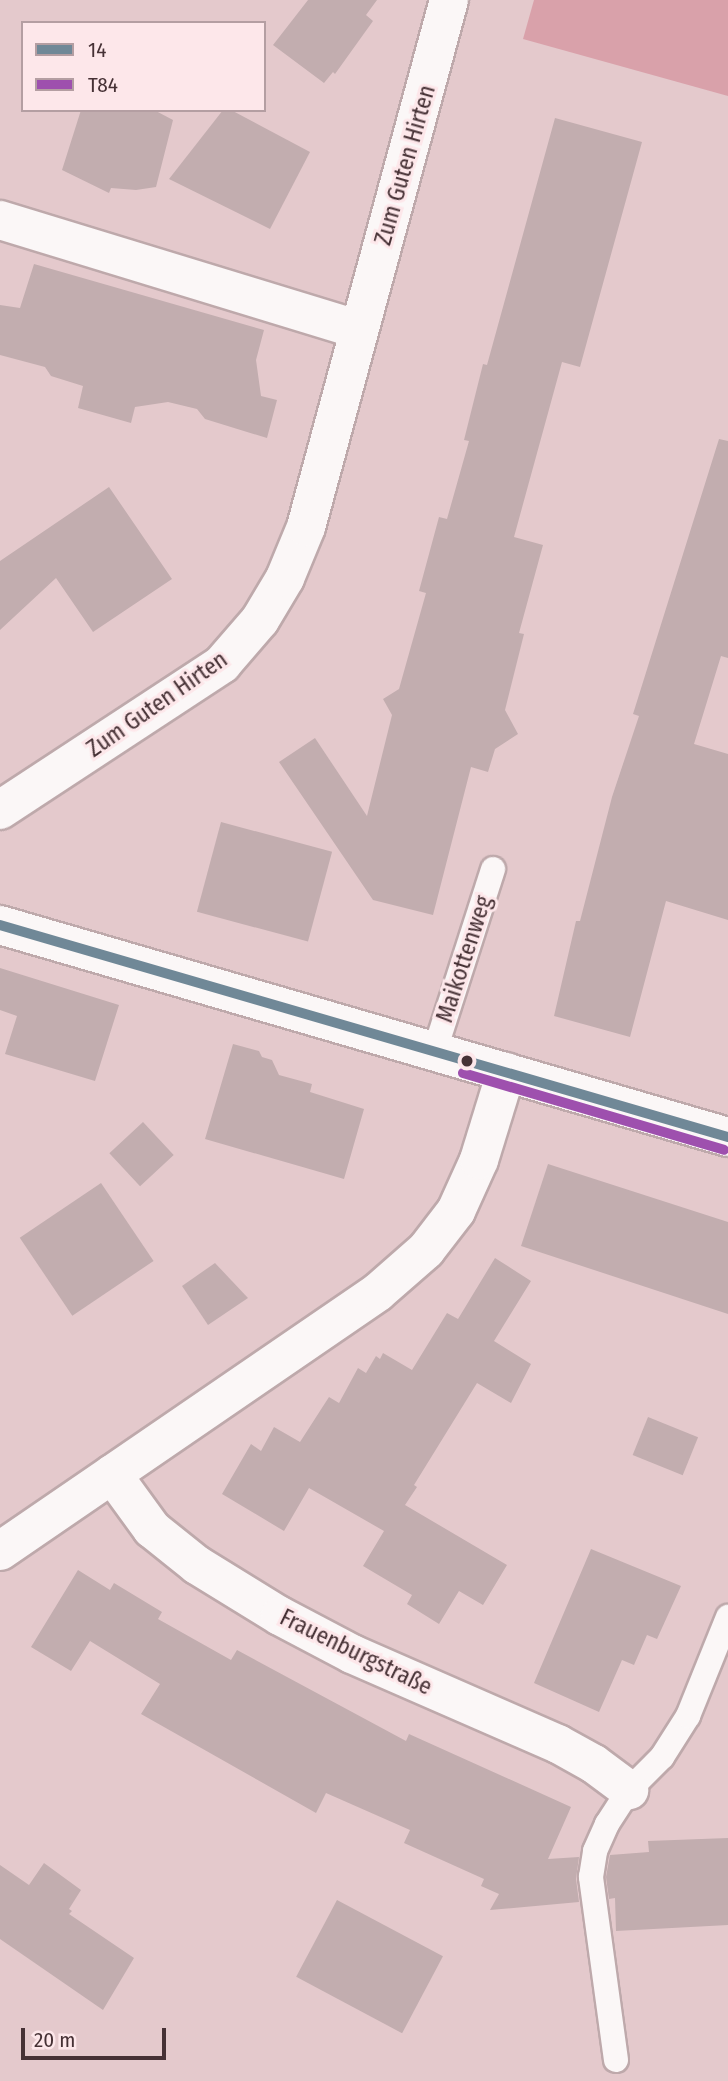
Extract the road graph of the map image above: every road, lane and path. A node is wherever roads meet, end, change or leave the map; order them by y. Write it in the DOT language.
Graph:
graph roads {
  1 [pos="449,0"];
  2 [pos="0,220"];
  3 [pos="359,330"];
  4 [pos="0,810"];
  5 [pos="493,869"];
  6 [pos="0,925"];
  7 [pos="435,1050"];
  8 [pos="506,1072"];
  9 [pos="728,1137"];
  10 [pos="112,1474"];
  11 [pos="0,1551"];
  12 [pos="728,1617"];
  13 [pos="629,1790"];
  14 [pos="616,2060"];
  1 -- 3 [label="street, Zum Guten Hirten"];
  2 -- 3 [label="street"];
  3 -- 4 [label="street, Zum Guten Hirten"];
  5 -- 7 [label="lane, Maikottenweg"];
  6 -- 7 [label="street, Maikottenweg"];
  7 -- 8 [label="street, Maikottenweg"];
  8 -- 9 [label="street, Maikottenweg"];
  8 -- 10 [label="street"];
  10 -- 11 [label="street"];
  10 -- 13 [label="street, Frauenburgstraße"];
  12 -- 13 [label="lane"];
  13 -- 14 [label="lane"];
}
